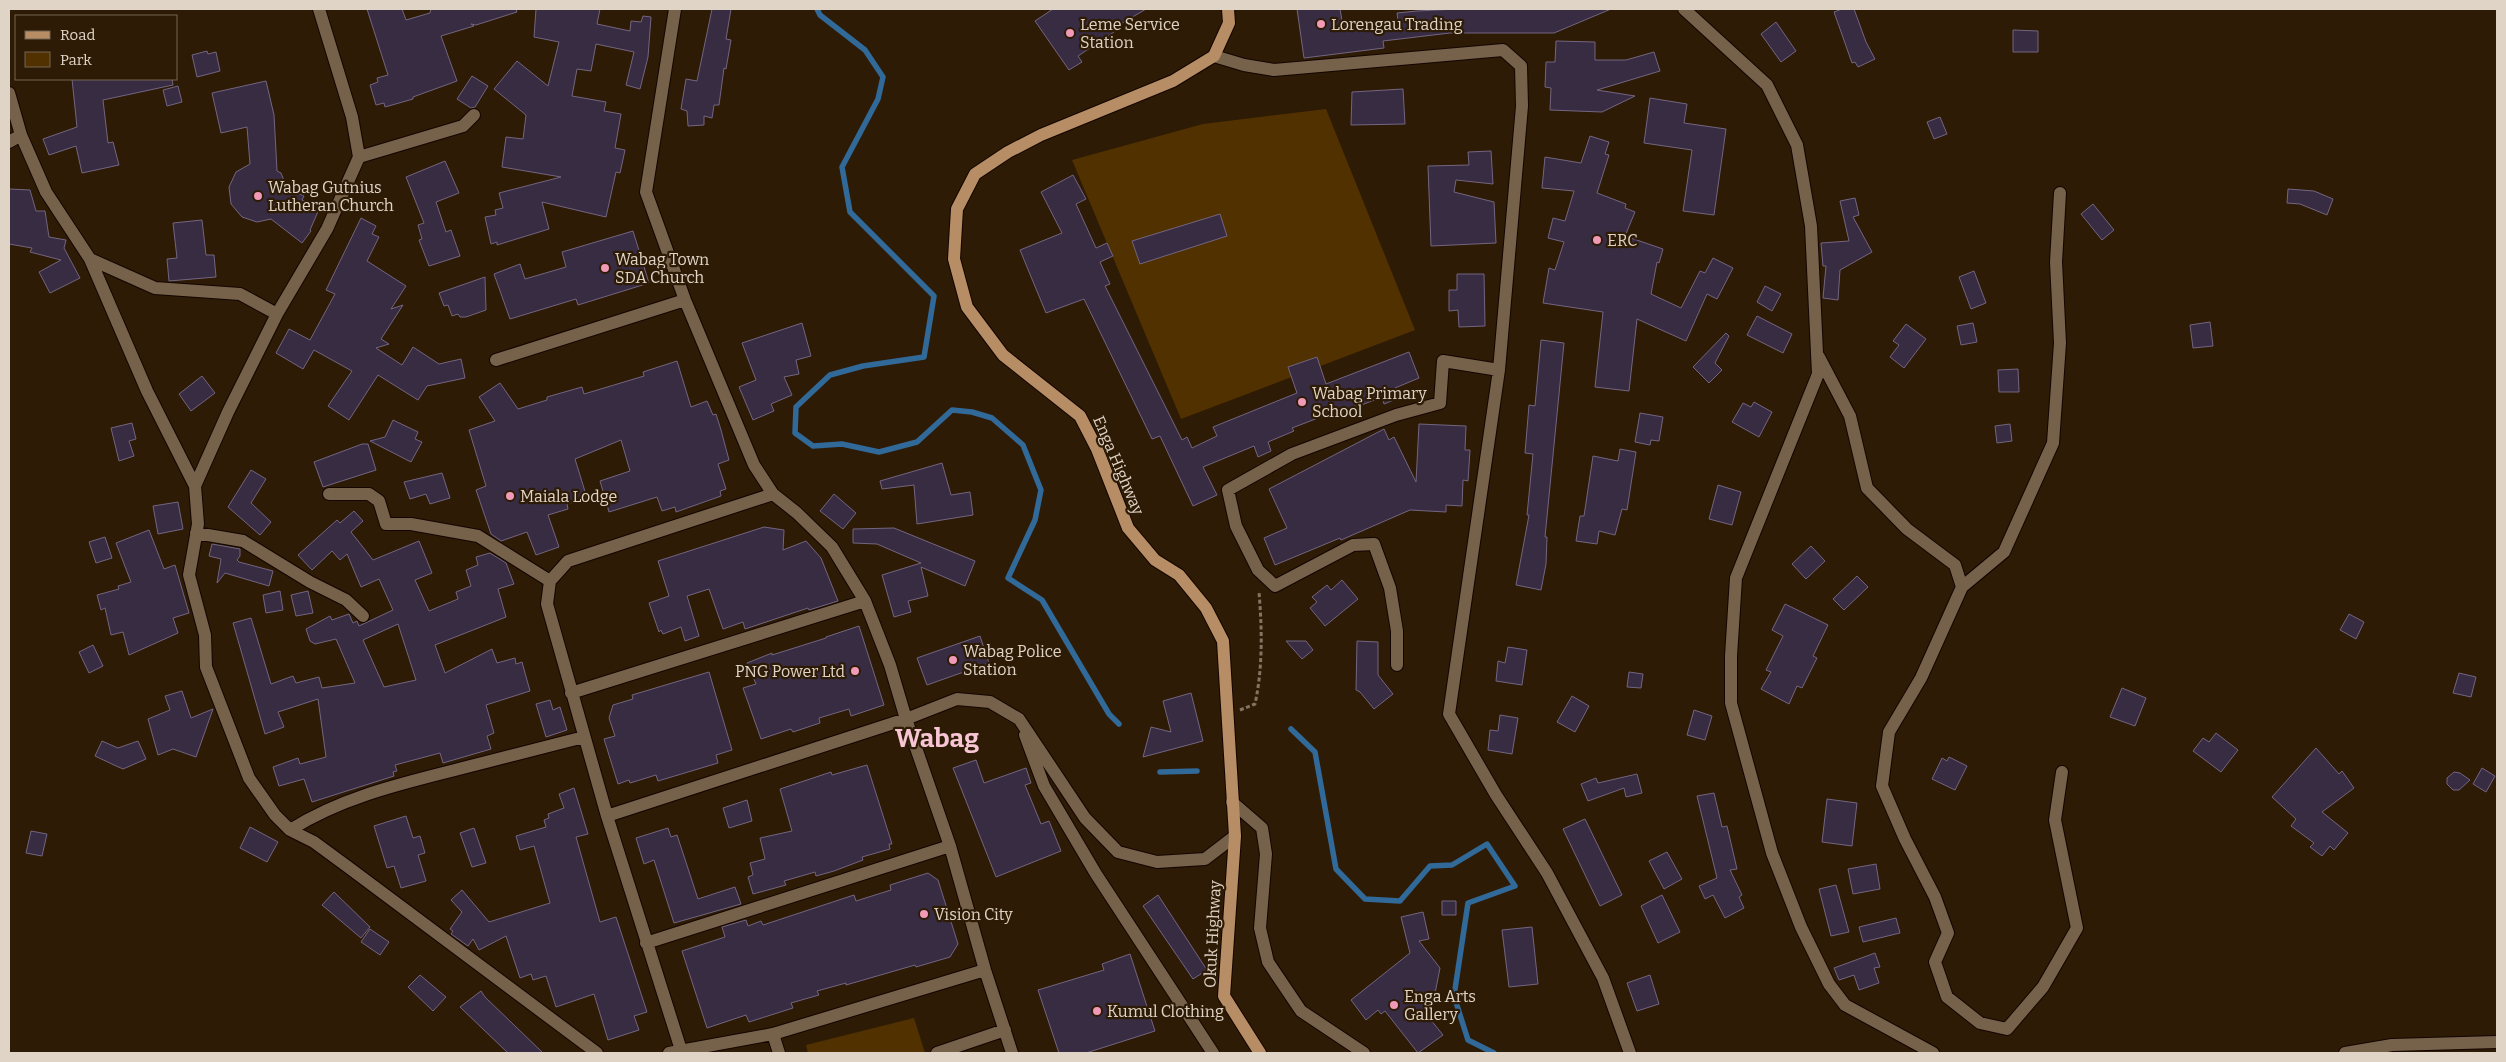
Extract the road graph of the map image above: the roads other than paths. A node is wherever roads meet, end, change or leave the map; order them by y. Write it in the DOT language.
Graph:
graph roads {
  1 [pos="319,9"];
  2 [pos="675,9"];
  3 [pos="1228,9"];
  4 [pos="1684,9"];
  5 [pos="1214,56"];
  6 [pos="9,93"];
  7 [pos="474,115"];
  8 [pos="21,134"];
  9 [pos="9,142"];
  10 [pos="359,157"];
  11 [pos="2060,193"];
  12 [pos="90,259"];
  13 [pos="685,300"];
  14 [pos="277,314"];
  15 [pos="1817,352"];
  16 [pos="496,360"];
  17 [pos="1499,370"];
  18 [pos="195,486"];
  19 [pos="329,494"];
  20 [pos="773,494"];
  21 [pos="196,533"];
  22 [pos="550,581"];
  23 [pos="1962,587"];
  24 [pos="865,601"];
  25 [pos="363,616"];
  26 [pos="1397,665"];
  27 [pos="572,692"];
  28 [pos="906,719"];
  29 [pos="1019,719"];
  30 [pos="584,737"];
  31 [pos="2062,772"];
  32 [pos="1232,802"];
  33 [pos="607,816"];
  34 [pos="290,830"];
  35 [pos="1235,836"];
  36 [pos="950,846"];
  37 [pos="646,943"];
  38 [pos="985,970"];
  39 [pos="1005,1030"];
  40 [pos="773,1034"];
  41 [pos="2497,1042"];
  42 [pos="675,1052"];
  43 [pos="597,1053"];
  44 [pos="779,1053"];
  45 [pos="936,1053"];
  46 [pos="1012,1053"];
  47 [pos="1213,1053"];
  48 [pos="1260,1053"];
  49 [pos="1364,1053"];
  50 [pos="1630,1053"];
  51 [pos="1933,1053"];
  52 [pos="2345,1053"];
  1 -- 10 [label="street"];
  2 -- 13 [label="street"];
  3 -- 5 [label="main road"];
  4 -- 15 [label="street"];
  5 -- 17 [label="street"];
  5 -- 32 [label="main road, Enga Highway"];
  6 -- 8 [label="street"];
  7 -- 10 [label="street"];
  8 -- 9 [label="street"];
  8 -- 12 [label="street"];
  10 -- 14 [label="street"];
  11 -- 23 [label="street"];
  12 -- 14 [label="street"];
  12 -- 18 [label="street"];
  13 -- 16 [label="street"];
  13 -- 20 [label="street"];
  14 -- 18 [label="street"];
  15 -- 23 [label="street"];
  15 -- 51 [label="street"];
  17 -- 26 [label="street"];
  17 -- 50 [label="street"];
  18 -- 21 [label="street"];
  19 -- 22 [label="street"];
  20 -- 22 [label="street"];
  20 -- 24 [label="street"];
  21 -- 25 [label="street"];
  21 -- 34 [label="street"];
  22 -- 27 [label="street"];
  23 -- 31 [label="street"];
  24 -- 27 [label="street"];
  24 -- 28 [label="street"];
  27 -- 30 [label="street"];
  28 -- 29 [label="street"];
  28 -- 33 [label="street"];
  28 -- 36 [label="street"];
  29 -- 35 [label="street"];
  29 -- 47 [label="street"];
  30 -- 33 [label="street"];
  30 -- 34 [label="street"];
  32 -- 35 [label="main road, Enga Highway"];
  32 -- 49 [label="street"];
  33 -- 37 [label="street"];
  34 -- 43 [label="street"];
  35 -- 48 [label="main road, Okuk Highway"];
  36 -- 37 [label="street"];
  36 -- 38 [label="street"];
  37 -- 42 [label="street"];
  38 -- 39 [label="street"];
  38 -- 40 [label="street"];
  39 -- 45 [label="street"];
  39 -- 46 [label="street"];
  40 -- 42 [label="street"];
  40 -- 44 [label="street"];
  41 -- 52 [label="street"];
}
